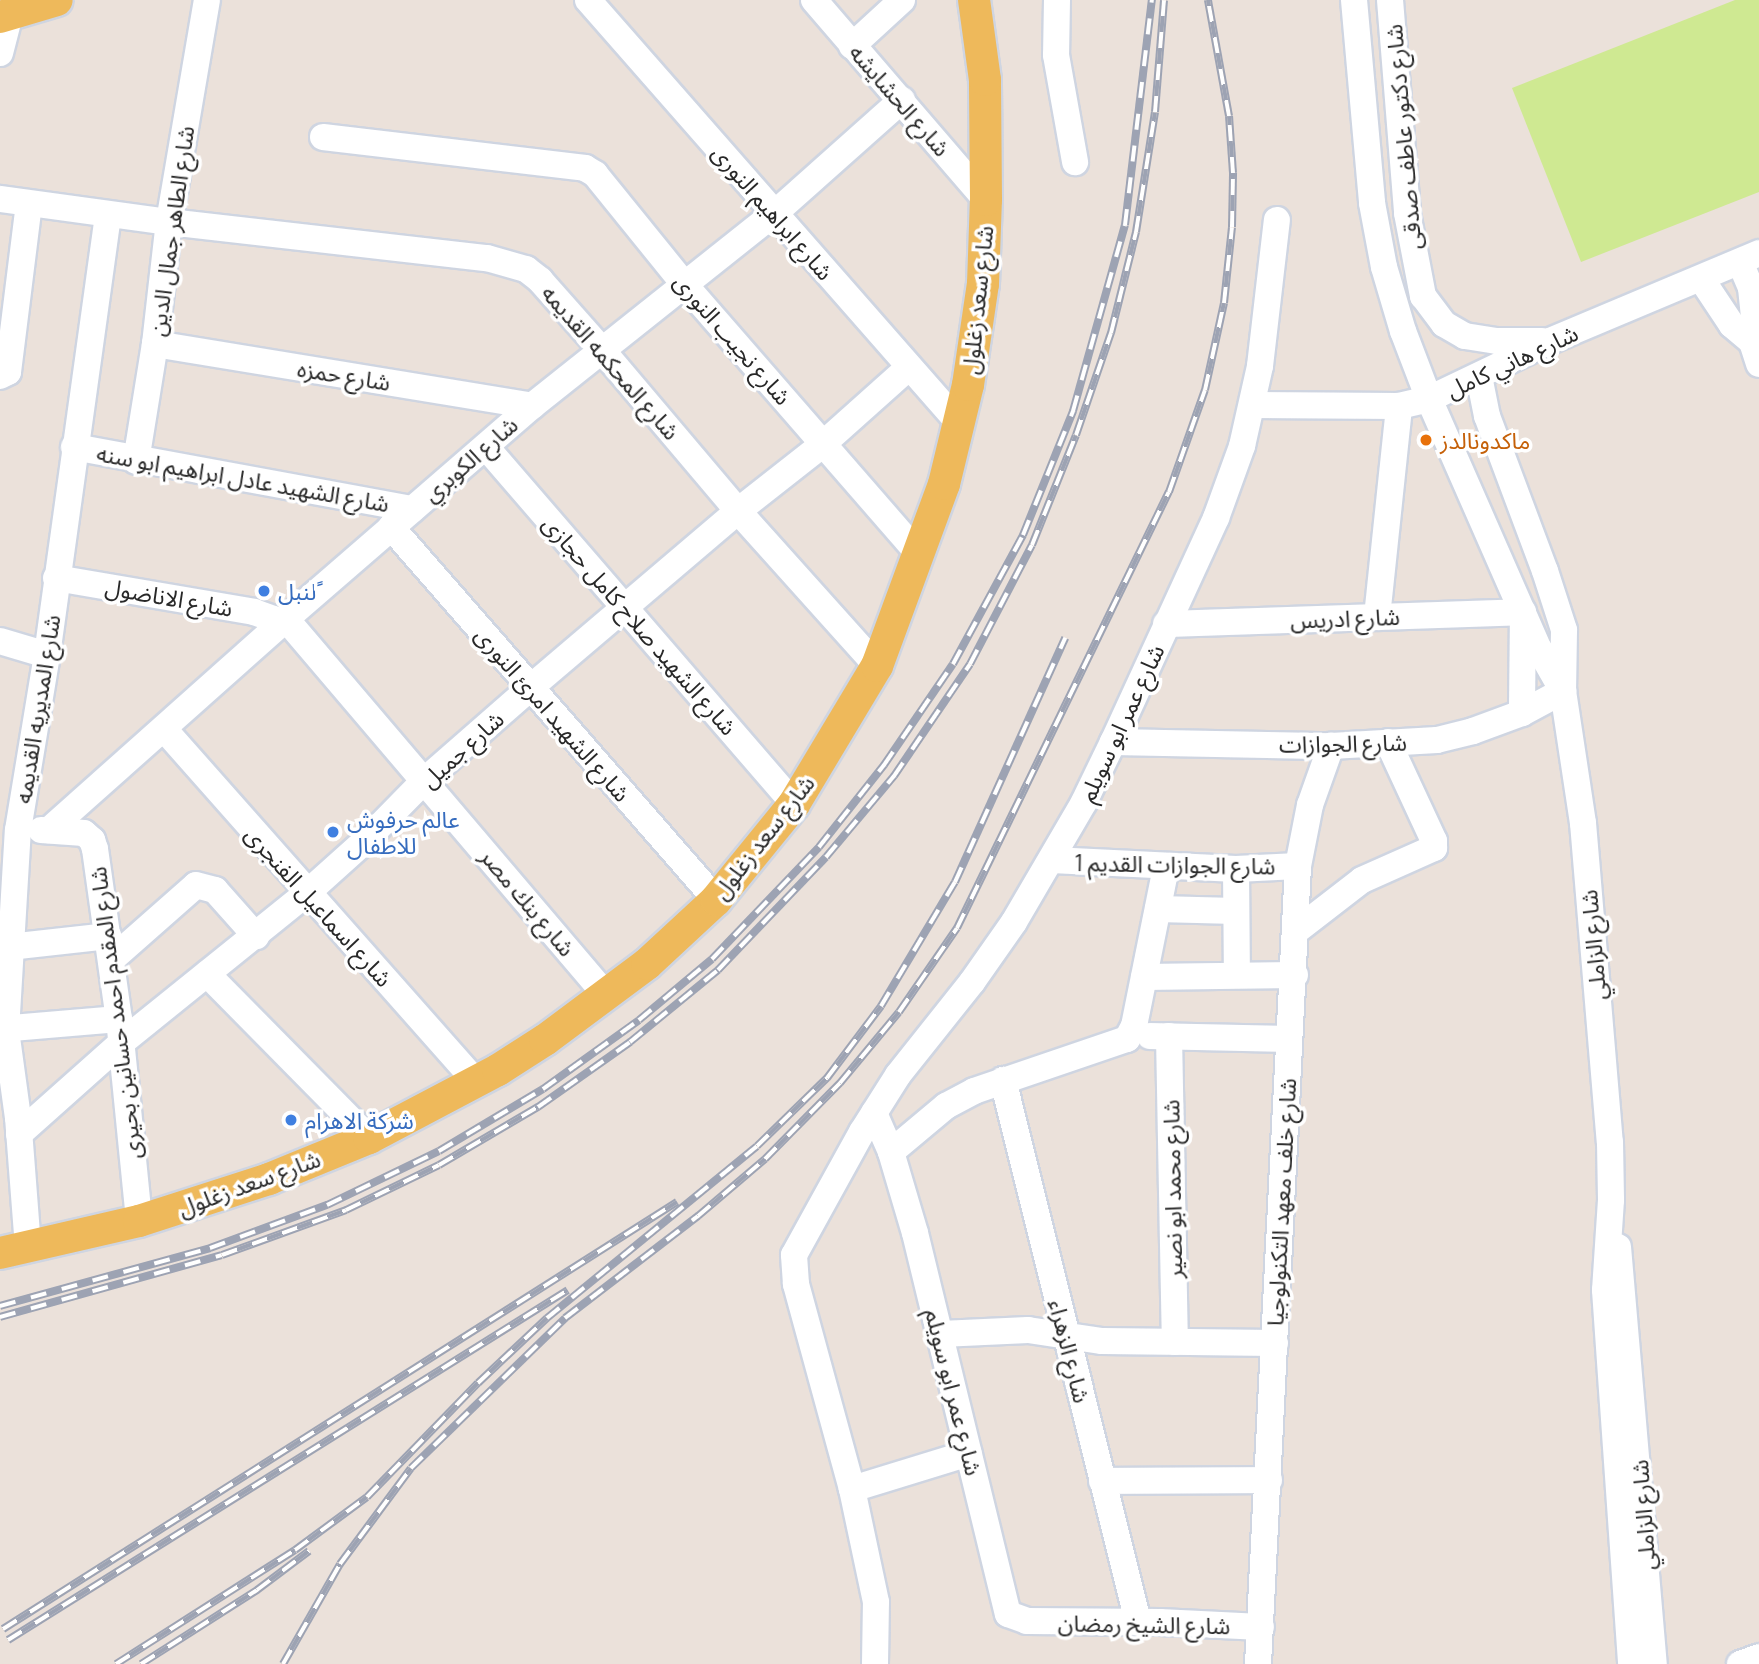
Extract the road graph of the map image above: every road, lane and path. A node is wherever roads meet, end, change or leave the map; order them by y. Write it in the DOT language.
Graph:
graph roads {
  1 [pos="57,0"];
  2 [pos="207,0"];
  3 [pos="588,0"];
  4 [pos="814,0"];
  5 [pos="902,0"];
  6 [pos="974,0"];
  7 [pos="1057,0"];
  8 [pos="1353,0"];
  9 [pos="1390,0"];
  10 [pos="5,15"];
  11 [pos="852,46"];
  12 [pos="0,54"];
  13 [pos="902,100"];
  14 [pos="323,137"];
  15 [pos="1075,162"];
  16 [pos="0,199"];
  17 [pos="986,200"];
  18 [pos="29,204"];
  19 [pos="775,213"];
  20 [pos="107,215"];
  21 [pos="1277,220"];
  22 [pos="169,222"];
  23 [pos="1750,258"];
  24 [pos="1384,267"];
  25 [pos="1416,269"];
  26 [pos="1702,280"];
  27 [pos="685,285"];
  28 [pos="1550,341"];
  29 [pos="155,344"];
  30 [pos="602,350"];
  31 [pos="1755,353"];
  32 [pos="908,368"];
  33 [pos="4,374"];
  34 [pos="1479,376"];
  35 [pos="1429,399"];
  36 [pos="1252,405"];
  37 [pos="532,406"];
  38 [pos="1399,407"];
  39 [pos="959,423"];
  40 [pos="823,444"];
  41 [pos="74,447"];
  42 [pos="486,447"];
  43 [pos="136,461"];
  44 [pos="412,509"];
  45 [pos="738,511"];
  46 [pos="391,527"];
  47 [pos="919,554"];
  48 [pos="56,578"];
  49 [pos="624,607"];
  50 [pos="1523,612"];
  51 [pos="1377,617"];
  52 [pos="282,622"];
  53 [pos="1166,624"];
  54 [pos="0,641"];
  55 [pos="47,656"];
  56 [pos="877,666"];
  57 [pos="530,688"];
  58 [pos="1563,691"];
  59 [pos="1522,713"];
  60 [pos="164,729"];
  61 [pos="1113,742"];
  62 [pos="1388,743"];
  63 [pos="1331,746"];
  64 [pos="425,780"];
  65 [pos="794,804"];
  66 [pos="9,830"];
  67 [pos="49,831"];
  68 [pos="1052,860"];
  69 [pos="1298,866"];
  70 [pos="1166,867"];
  71 [pos="1236,869"];
  72 [pos="307,893"];
  73 [pos="716,900"];
  74 [pos="1158,909"];
  75 [pos="1236,911"];
  76 [pos="1296,931"];
  77 [pos="256,936"];
  78 [pos="5,946"];
  79 [pos="110,948"];
  80 [pos="207,974"];
  81 [pos="1237,975"];
  82 [pos="1295,975"];
  83 [pos="1144,977"];
  84 [pos="606,995"];
  85 [pos="3,1030"];
  86 [pos="120,1031"];
  87 [pos="1168,1036"];
  88 [pos="1127,1039"];
  89 [pos="1289,1039"];
  90 [pos="1003,1080"];
  91 [pos="476,1082"];
  92 [pos="874,1113"];
  93 [pos="12,1119"];
  94 [pos="369,1138"];
  95 [pos="891,1152"];
  96 [pos="1611,1200"];
  97 [pos="139,1221"];
  98 [pos="14,1250"];
  99 [pos="941,1334"];
  100 [pos="1066,1336"];
  101 [pos="1175,1342"];
  102 [pos="1275,1343"];
  103 [pos="969,1453"];
  104 [pos="1269,1480"];
  105 [pos="1102,1481"];
  106 [pos="852,1489"];
  107 [pos="1027,1621"];
  108 [pos="1138,1622"];
  109 [pos="1261,1627"];
  110 [pos="1759,1657"];
  111 [pos="875,1664"];
  112 [pos="1258,1664"];
  113 [pos="1631,1664"];
  114 [pos="1654,1664"];
  115 [pos="1740,1664"];
  1 -- 10 [label="main road"];
  2 -- 22 [label="street, شارع الطاهر جمال الدين"];
  3 -- 19 [label="street, شارع ابراهيم النورى"];
  4 -- 11 [label="street, شارع الحشايشه"];
  5 -- 11 [label="street"];
  6 -- 17 [label="main road, شارع سعد زغلول"];
  7 -- 15 [label="street"];
  8 -- 24 [label="street, شارع دكتور عاطف صدقى"];
  9 -- 25 [label="street, شارع دكتور عاطف صدقى"];
  10 -- 12 [label="street"];
  11 -- 13 [label="street, شارع الحشايشه"];
  13 -- 17 [label="street, شارع الحشايشه"];
  13 -- 19 [label="street, شارع الكوبري"];
  14 -- 27 [label="street, شارع نجيب النورى"];
  16 -- 18 [label="street, شارع المحكمه القديمه"];
  17 -- 39 [label="main road, شارع سعد زغلول"];
  18 -- 20 [label="street, شارع المحكمه القديمه"];
  18 -- 33 [label="street"];
  19 -- 27 [label="street, شارع الكوبري"];
  19 -- 32 [label="street, شارع ابراهيم النورى"];
  20 -- 22 [label="street, شارع المحكمه القديمه"];
  20 -- 41 [label="street, شارع المديريه القديمه"];
  21 -- 36 [label="street, شارع عمر ابو سويلم"];
  22 -- 29 [label="street, شارع الطاهر جمال الدين"];
  22 -- 30 [label="street, شارع المحكمه القديمه"];
  23 -- 26 [label="street, شارع هاني كامل"];
  23 -- 31 [label="street"];
  24 -- 25 [label="street"];
  24 -- 35 [label="street, شارع دكتور عاطف صدقى"];
  25 -- 28 [label="street, شارع دكتور عاطف صدقى"];
  26 -- 28 [label="street, شارع هاني كامل"];
  26 -- 31 [label="street"];
  27 -- 30 [label="street, شارع الكوبري"];
  27 -- 40 [label="street, شارع نجيب النورى"];
  28 -- 34 [label="street, شارع هاني كامل"];
  29 -- 37 [label="street, شارع حمزه"];
  29 -- 43 [label="street, شارع الطاهر جمال الدين"];
  30 -- 37 [label="street, شارع الكوبري"];
  30 -- 45 [label="street, شارع المحكمه القديمه"];
  32 -- 39 [label="street, شارع ابراهيم النورى"];
  32 -- 40 [label="street, شارع جميل"];
  34 -- 35 [label="street, شارع هاني كامل"];
  34 -- 58 [label="street"];
  35 -- 38 [label="street, شارع هاني كامل"];
  35 -- 50 [label="street, شارع دكتور عاطف صدقى"];
  36 -- 38 [label="street, شارع هاني كامل"];
  36 -- 53 [label="street, شارع عمر ابو سويلم"];
  37 -- 42 [label="street, شارع الكوبري"];
  38 -- 51 [label="street"];
  39 -- 47 [label="main road, شارع سعد زغلول"];
  40 -- 45 [label="street, شارع جميل"];
  40 -- 47 [label="street, شارع نجيب النورى"];
  41 -- 43 [label="street, شارع الشهيد عادل ابراهيم ابو سنه"];
  41 -- 48 [label="street, شارع المديريه القديمه"];
  42 -- 44 [label="street, شارع الكوبري"];
  42 -- 49 [label="street, شارع الشهيد صلاح كامل حجازى"];
  43 -- 44 [label="street, شارع الشهيد عادل ابراهيم ابو سنه"];
  44 -- 46 [label="street, شارع الكوبري"];
  45 -- 49 [label="street, شارع جميل"];
  45 -- 56 [label="street, شارع المحكمه القديمه"];
  46 -- 52 [label="street, شارع الكوبري"];
  46 -- 57 [label="street, شارع الشهيد امرئ النورى"];
  47 -- 56 [label="main road, شارع سعد زغلول"];
  48 -- 52 [label="street, شارع الاناضول"];
  48 -- 55 [label="street, شارع المديريه القديمه"];
  49 -- 57 [label="street, شارع جميل"];
  49 -- 65 [label="street, شارع الشهيد صلاح كامل حجازى"];
  50 -- 51 [label="street, شارع ادريس"];
  50 -- 58 [label="street, شارع دكتور عاطف صدقى"];
  50 -- 59 [label="street"];
  51 -- 53 [label="street, شارع ادريس"];
  52 -- 60 [label="street, شارع الكوبري"];
  52 -- 64 [label="street, شارع بنك مصر"];
  53 -- 61 [label="street, شارع عمر ابو سويلم"];
  54 -- 55 [label="street"];
  55 -- 66 [label="street, شارع المديريه القديمه"];
  56 -- 65 [label="main road, شارع سعد زغلول"];
  57 -- 64 [label="street, شارع جميل"];
  57 -- 73 [label="street, شارع الشهيد امرئ النورى"];
  58 -- 59 [label="street, شارع الجوازات"];
  58 -- 96 [label="street, شارع الزاملي"];
  59 -- 62 [label="street, شارع الجوازات"];
  60 -- 67 [label="street, شارع الكوبري"];
  60 -- 72 [label="street, شارع اسماعيل الفنجرى"];
  61 -- 63 [label="street, شارع الجوازات"];
  61 -- 68 [label="street, شارع عمر ابو سويلم"];
  62 -- 63 [label="street, شارع الجوازات"];
  62 -- 76 [label="street"];
  63 -- 69 [label="street, شارع خلف معهد التكنولوجيا"];
  64 -- 72 [label="street, شارع جميل"];
  64 -- 84 [label="street, شارع بنك مصر"];
  65 -- 73 [label="main road, شارع سعد زغلول"];
  66 -- 67 [label="street, شارع المقدم احمد حسانين بحيرى"];
  66 -- 78 [label="street, شارع المديريه القديمه"];
  67 -- 79 [label="street, شارع المقدم احمد حسانين بحيرى"];
  68 -- 70 [label="street, شارع الجوازات القديم 1"];
  68 -- 92 [label="street, شارع عمر ابو سويلم"];
  69 -- 71 [label="street, شارع الجوازات القديم 1"];
  69 -- 76 [label="street, شارع خلف معهد التكنولوجيا"];
  70 -- 71 [label="street, شارع الجوازات القديم 1"];
  70 -- 74 [label="street"];
  71 -- 75 [label="street"];
  72 -- 77 [label="street, شارع جميل"];
  72 -- 91 [label="street, شارع اسماعيل الفنجرى"];
  73 -- 84 [label="main road, شارع سعد زغلول"];
  74 -- 75 [label="street"];
  74 -- 83 [label="street"];
  75 -- 81 [label="street"];
  76 -- 82 [label="street, شارع خلف معهد التكنولوجيا"];
  77 -- 79 [label="street"];
  77 -- 80 [label="street, شارع جميل"];
  78 -- 79 [label="street"];
  78 -- 85 [label="street, شارع المديريه القديمه"];
  79 -- 86 [label="street, شارع المقدم احمد حسانين بحيرى"];
  80 -- 86 [label="street, شارع جميل"];
  80 -- 94 [label="street"];
  81 -- 82 [label="street"];
  81 -- 83 [label="street"];
  82 -- 89 [label="street, شارع خلف معهد التكنولوجيا"];
  83 -- 88 [label="street"];
  84 -- 91 [label="main road, شارع سعد زغلول"];
  85 -- 86 [label="street"];
  85 -- 93 [label="street, شارع المديريه القديمه"];
  86 -- 93 [label="street, شارع جميل"];
  86 -- 97 [label="street, شارع المقدم احمد حسانين بحيرى"];
  87 -- 88 [label="street"];
  87 -- 89 [label="street"];
  87 -- 101 [label="street, شارع محمد ابو نصير"];
  88 -- 90 [label="street"];
  89 -- 102 [label="street, شارع خلف معهد التكنولوجيا"];
  90 -- 95 [label="street"];
  90 -- 100 [label="street, شارع الزهراء"];
  91 -- 94 [label="main road, شارع سعد زغلول"];
  92 -- 95 [label="street, شارع عمر ابو سويلم"];
  92 -- 106 [label="street, شارع عمر ابو سويلم"];
  93 -- 98 [label="street, شارع المديريه القديمه"];
  94 -- 97 [label="main road, شارع سعد زغلول"];
  95 -- 99 [label="street, شارع عمر ابو سويلم"];
  96 -- 113 [label="street, شارع الزاملي"];
  96 -- 114 [label="street, شارع الزاملي"];
  97 -- 98 [label="main road, شارع سعد زغلول"];
  99 -- 100 [label="street"];
  99 -- 103 [label="street, شارع عمر ابو سويلم"];
  100 -- 101 [label="street"];
  100 -- 105 [label="street, شارع الزهراء"];
  101 -- 102 [label="street"];
  102 -- 104 [label="street, شارع خلف معهد التكنولوجيا"];
  103 -- 106 [label="street"];
  103 -- 107 [label="street, شارع عمر ابو سويلم"];
  104 -- 105 [label="street"];
  104 -- 109 [label="street, شارع خلف معهد التكنولوجيا"];
  105 -- 108 [label="street, شارع الزهراء"];
  106 -- 111 [label="street, شارع عمر ابو سويلم"];
  107 -- 108 [label="street, شارع الشيخ رمضان"];
  108 -- 109 [label="street, شارع الشيخ رمضان"];
  109 -- 112 [label="street, شارع خلف معهد التكنولوجيا"];
  110 -- 115 [label="street"];
}
